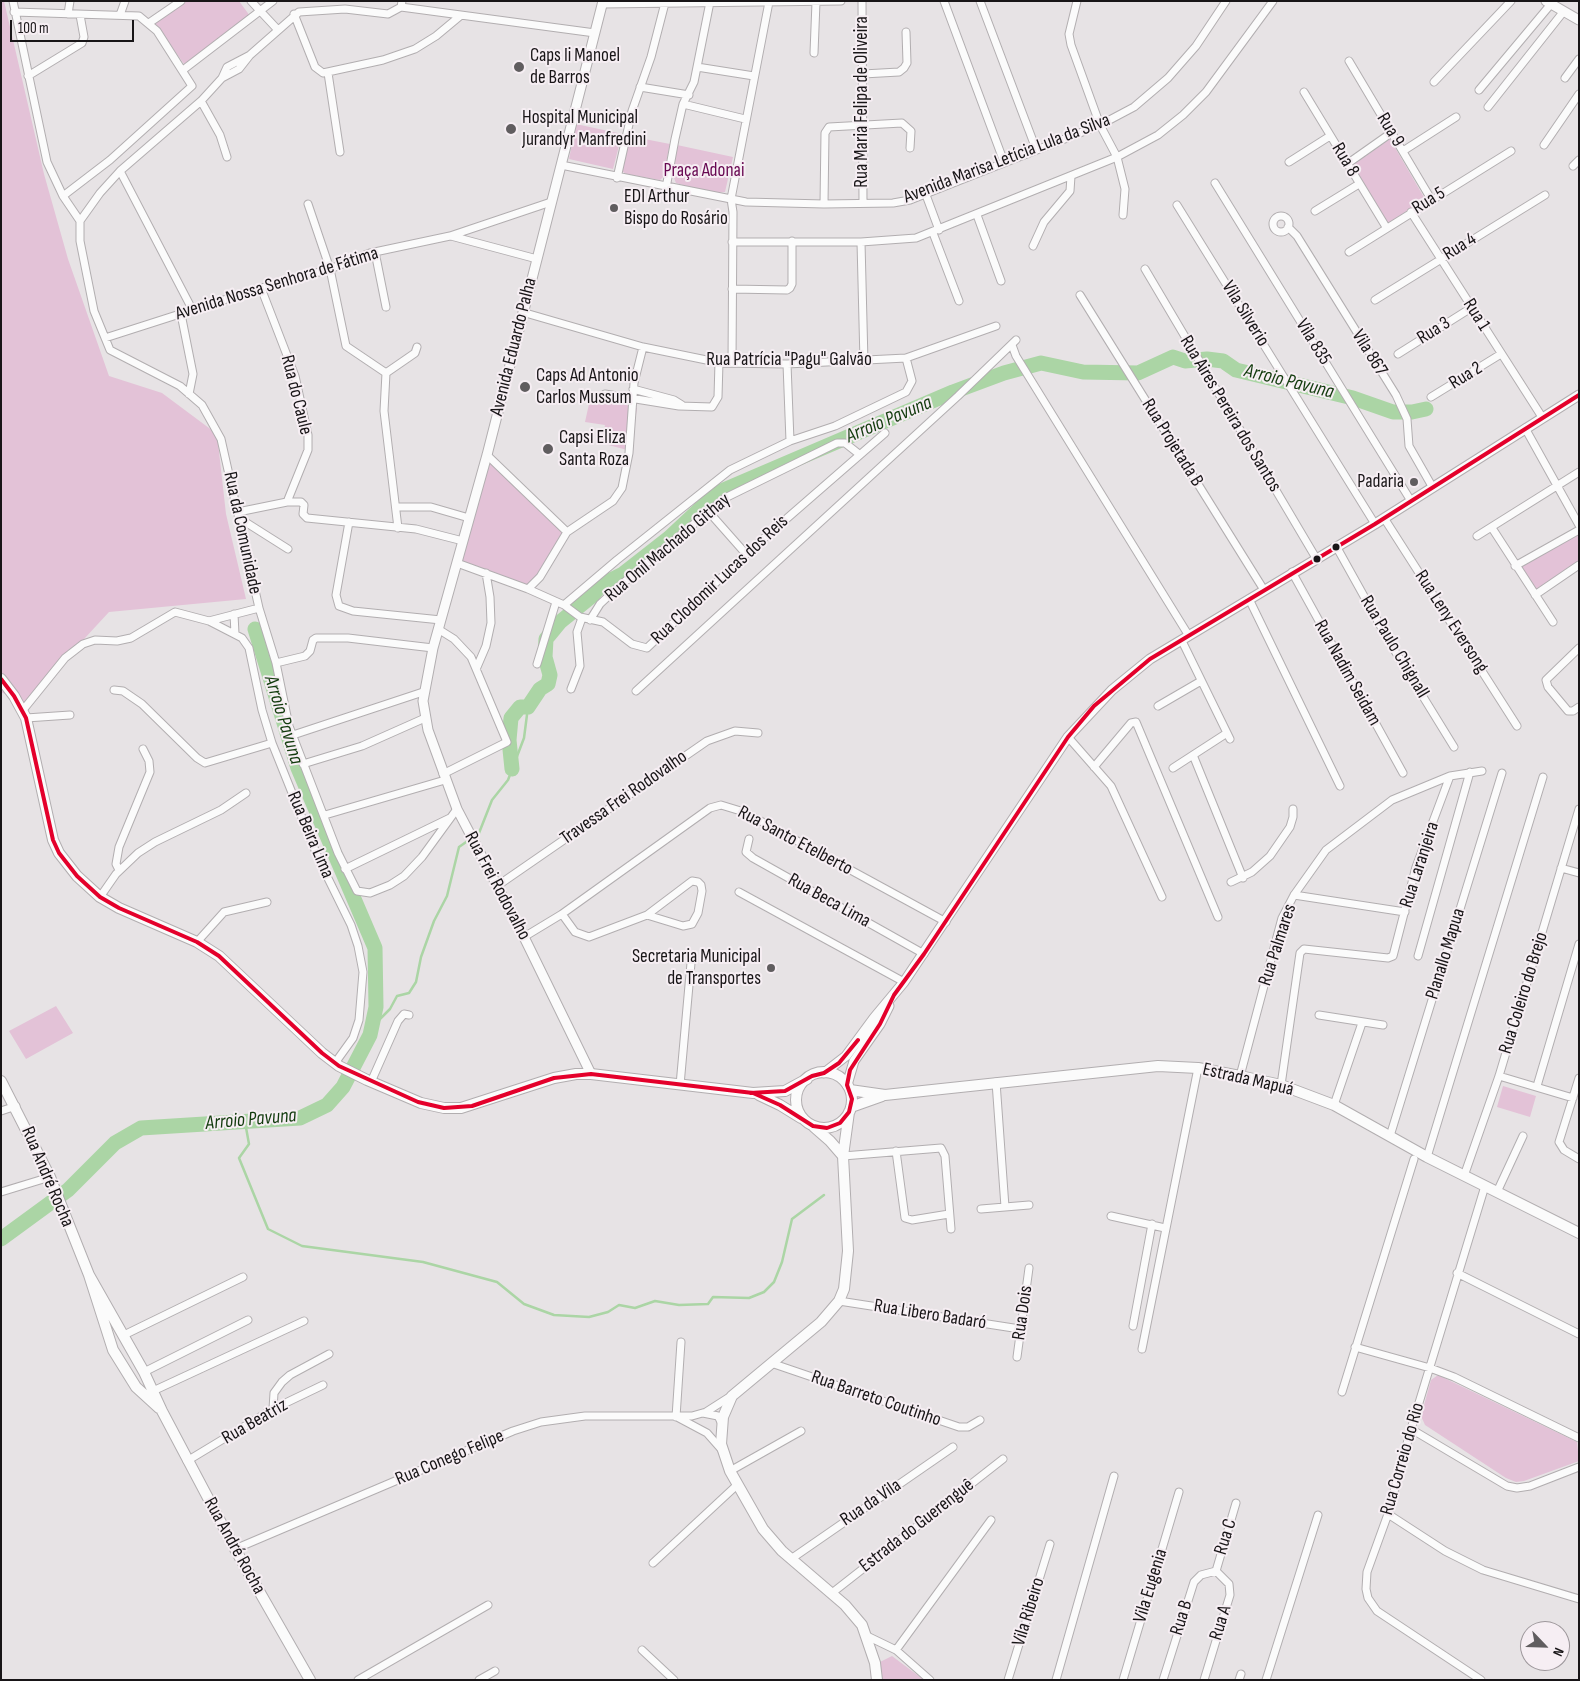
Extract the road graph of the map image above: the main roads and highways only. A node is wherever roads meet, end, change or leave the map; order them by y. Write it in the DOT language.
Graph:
graph roads {
  1 [pos="1,679"];
  2 [pos="807,1079"];
  3 [pos="1,1081"];
  4 [pos="849,1088"];
  5 [pos="753,1093"];
  6 [pos="885,1095"];
  7 [pos="850,1110"];
  8 [pos="809,1123"];
  9 [pos="843,1156"];
  10 [pos="1579,1233"];
  11 [pos="89,1275"];
  12 [pos="162,1410"];
  13 [pos="310,1680"];
  14 [pos="877,1680"];
  1 -- 5 [label="main road"];
  2 -- 4 [label="main road"];
  2 -- 5 [label="main road"];
  2 -- 8 [label="main road"];
  3 -- 11 [label="main road, Rua André Rocha"];
  4 -- 6 [label="main road, Estrada Mapuá"];
  4 -- 7 [label="main road"];
  5 -- 8 [label="main road"];
  6 -- 7 [label="main road, Estrada Mapuá"];
  6 -- 10 [label="main road, Estrada Mapuá"];
  7 -- 8 [label="main road"];
  7 -- 9 [label="main road"];
  8 -- 9 [label="main road"];
  9 -- 14 [label="main road"];
  11 -- 12 [label="main road, Rua André Rocha"];
  11 -- 12 [label="main road, Rua André Rocha"];
  12 -- 13 [label="main road, Rua André Rocha"];
}
